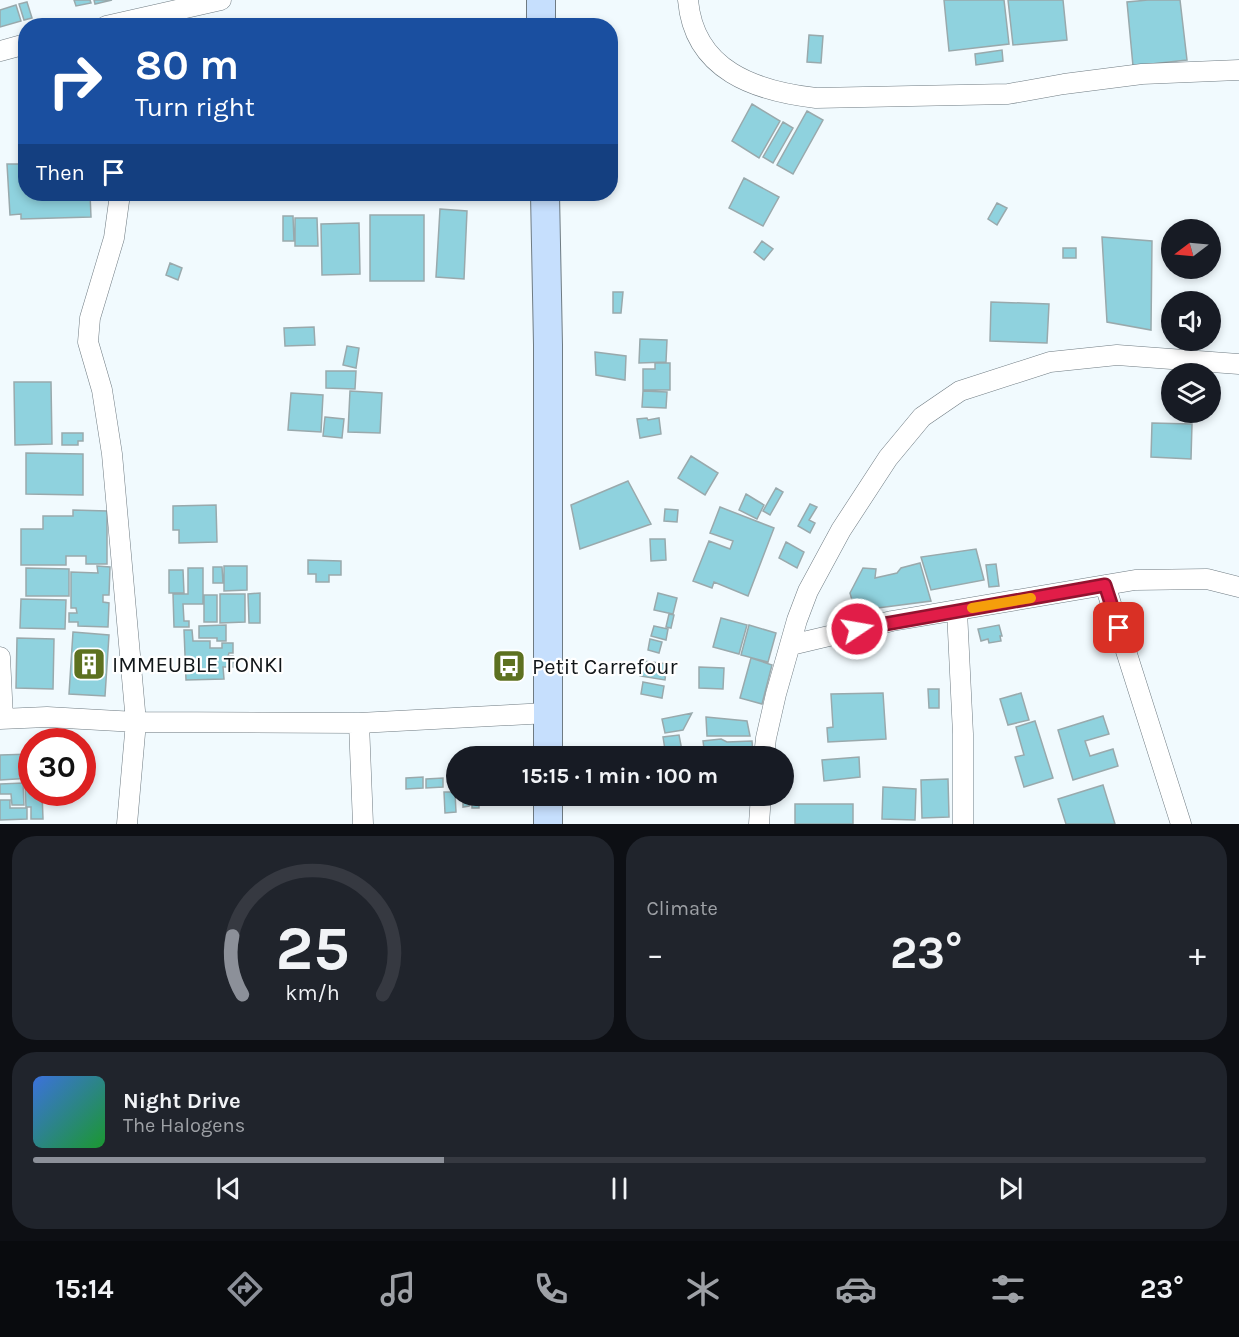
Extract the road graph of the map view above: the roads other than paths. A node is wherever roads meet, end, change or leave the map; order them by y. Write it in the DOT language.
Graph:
graph roads {
  1 [pos="220,0"];
  2 [pos="541,0"];
  3 [pos="688,0"];
  4 [pos="141,18"];
  5 [pos="541,18"];
  6 [pos="18,46"];
  7 [pos="0,51"];
  8 [pos="1239,70"];
  9 [pos="119,201"];
  10 [pos="545,201"];
  11 [pos="1239,364"];
  12 [pos="1105,585"];
  13 [pos="1239,587"];
  14 [pos="957,611"];
  15 [pos="791,645"];
  16 [pos="0,657"];
  17 [pos="548,713"];
  18 [pos="2,719"];
  19 [pos="136,722"];
  20 [pos="359,723"];
  21 [pos="548,746"];
  22 [pos="766,746"];
  23 [pos="548,806"];
  24 [pos="760,806"];
  25 [pos="127,824"];
  26 [pos="363,824"];
  27 [pos="548,824"];
  28 [pos="759,824"];
  29 [pos="963,824"];
  30 [pos="1180,824"];
  1 -- 4 [label="street"];
  2 -- 5 [label="main road"];
  3 -- 8 [label="street"];
  6 -- 7 [label="street"];
  9 -- 19 [label="street"];
  10 -- 17 [label="main road"];
  11 -- 15 [label="street"];
  12 -- 13 [label="street"];
  12 -- 14 [label="street"];
  12 -- 30 [label="street"];
  14 -- 15 [label="street"];
  14 -- 29 [label="street"];
  15 -- 22 [label="street"];
  16 -- 18 [label="street"];
  17 -- 20 [label="street"];
  17 -- 21 [label="main road"];
  18 -- 19 [label="street"];
  19 -- 20 [label="street"];
  19 -- 25 [label="street"];
  20 -- 26 [label="street"];
  23 -- 27 [label="main road"];
  24 -- 28 [label="street"];
}
